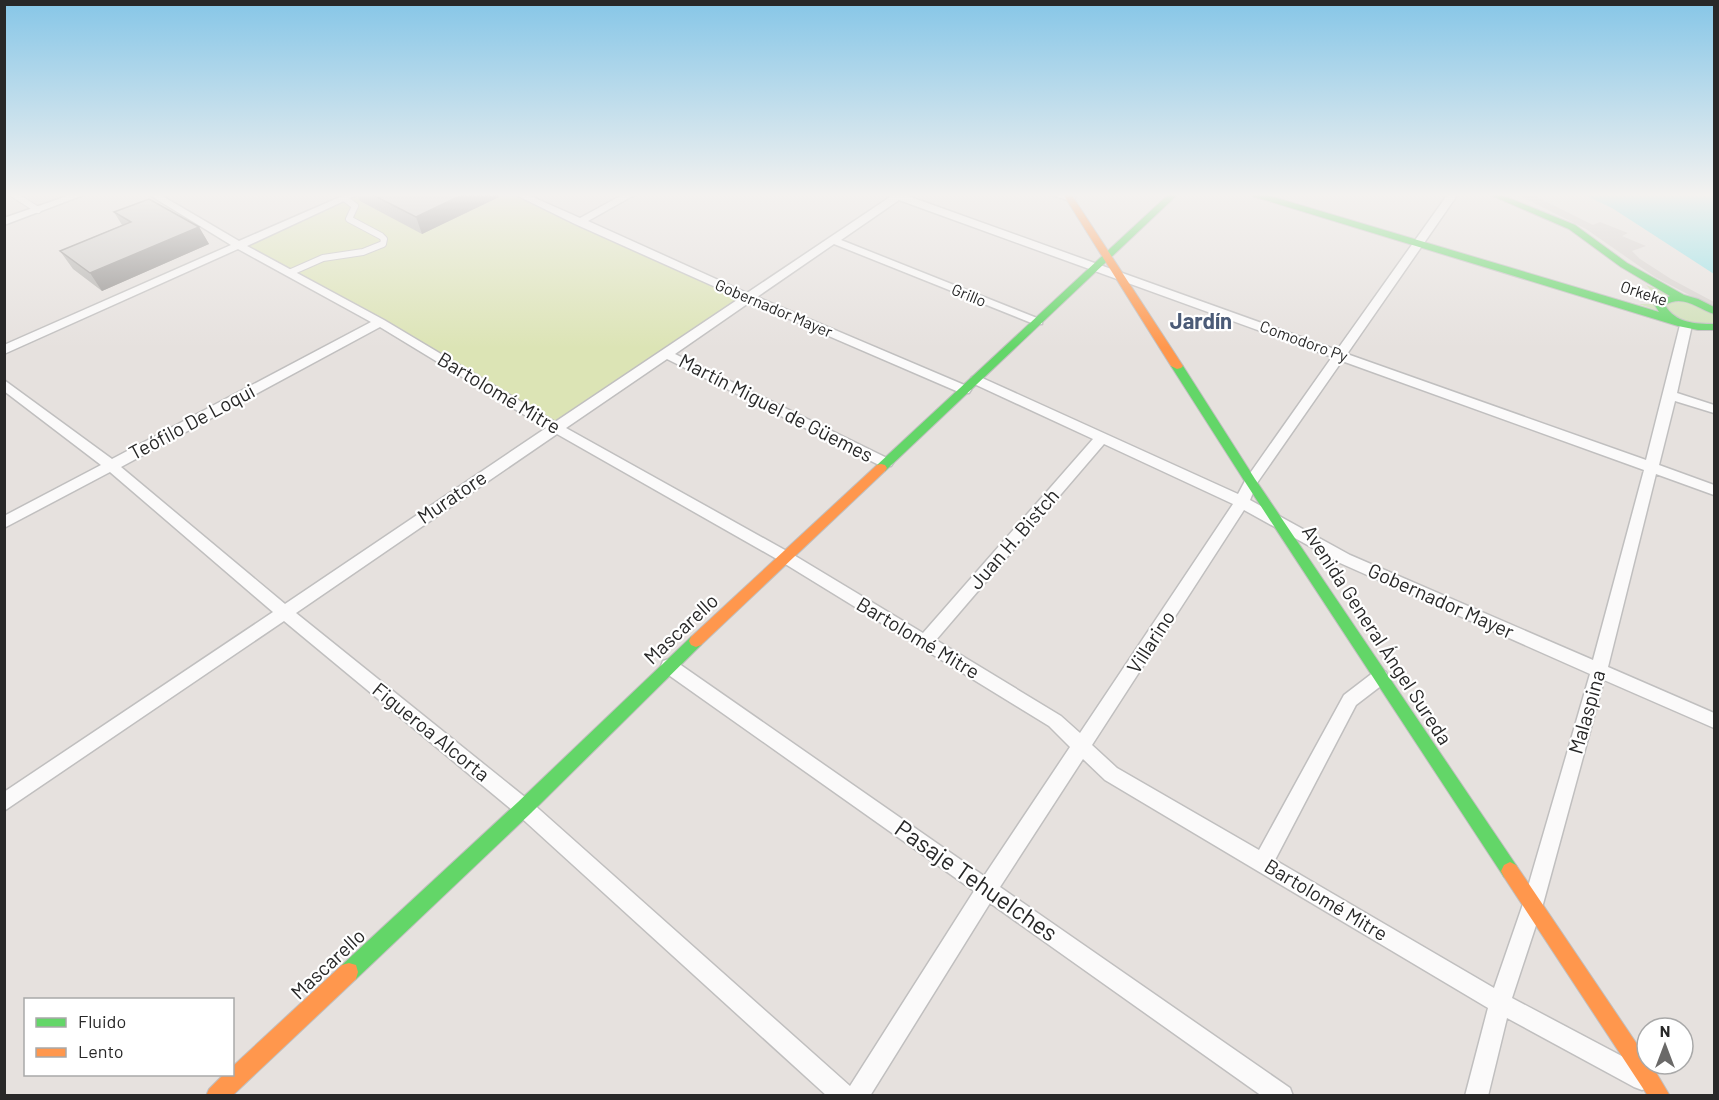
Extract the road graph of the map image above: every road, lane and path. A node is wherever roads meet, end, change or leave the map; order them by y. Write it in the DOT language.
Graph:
graph roads {
  1 [pos="238,245"];
  2 [pos="379,245"];
  3 [pos="631,245"];
  4 [pos="825,245"];
  5 [pos="846,245"];
  6 [pos="1035,245"];
  7 [pos="1100,245"];
  8 [pos="1120,245"];
  9 [pos="1418,245"];
  10 [pos="1424,245"];
  11 [pos="1597,245"];
  12 [pos="1108,257"];
  13 [pos="1624,265"];
  14 [pos="1096,268"];
  15 [pos="289,273"];
  16 [pos="1118,275"];
  17 [pos="749,298"];
  18 [pos="1681,298"];
  19 [pos="1611,300"];
  20 [pos="1660,303"];
  21 [pos="1714,311"];
  22 [pos="380,322"];
  23 [pos="1038,322"];
  24 [pos="1687,325"];
  25 [pos="1714,329"];
  26 [pos="4,350"];
  27 [pos="666,354"];
  28 [pos="1341,354"];
  29 [pos="4,384"];
  30 [pos="970,385"];
  31 [pos="1670,395"];
  32 [pos="1714,409"];
  33 [pos="554,427"];
  34 [pos="1102,437"];
  35 [pos="886,463"];
  36 [pos="110,465"];
  37 [pos="1650,468"];
  38 [pos="1251,482"];
  39 [pos="1714,490"];
  40 [pos="1242,502"];
  41 [pos="1278,521"];
  42 [pos="4,523"];
  43 [pos="787,558"];
  44 [pos="284,612"];
  45 [pos="925,642"];
  46 [pos="669,666"];
  47 [pos="1599,670"];
  48 [pos="1380,677"];
  49 [pos="1714,721"];
  50 [pos="1082,747"];
  51 [pos="4,804"];
  52 [pos="524,808"];
  53 [pos="1263,862"];
  54 [pos="987,889"];
  55 [pos="1533,904"];
  56 [pos="1500,1003"];
  57 [pos="1656,1090"];
  58 [pos="216,1095"];
  59 [pos="845,1095"];
  60 [pos="857,1095"];
  61 [pos="1282,1095"];
  62 [pos="1476,1095"];
  63 [pos="1674,1095"];
  1 -- 15 [label="street, Bartolomé Mitre"];
  1 -- 26 [label="street"];
  2 -- 15 [label="lane"];
  3 -- 17 [label="street, Gobernador Mayer"];
  4 -- 17 [label="street, Muratore"];
  5 -- 23 [label="street, Grillo"];
  6 -- 14 [label="street, Comodoro Py"];
  7 -- 12 [label="main road, Avenida General Ángel Sureda"];
  8 -- 12 [label="main road, Mascarello"];
  9 -- 28 [label="street, Villarino"];
  10 -- 19 [label="main road, Orkeke"];
  11 -- 13 [label="main road"];
  12 -- 14 [label="main road, Mascarello"];
  12 -- 16 [label="main road, Avenida General Ángel Sureda"];
  13 -- 18 [label="main road"];
  13 -- 20 [label="main road"];
  14 -- 16 [label="street, Comodoro Py"];
  14 -- 23 [label="main road, Mascarello"];
  15 -- 22 [label="street, Bartolomé Mitre"];
  16 -- 28 [label="street, Comodoro Py"];
  16 -- 38 [label="main road, Avenida General Ángel Sureda"];
  17 -- 27 [label="street, Muratore"];
  17 -- 30 [label="street, Gobernador Mayer"];
  18 -- 20 [label="main road"];
  18 -- 21 [label="main road"];
  19 -- 20 [label="main road"];
  19 -- 24 [label="main road, Orkeke"];
  20 -- 24 [label="main road"];
  22 -- 33 [label="street, Bartolomé Mitre"];
  22 -- 36 [label="street, Teófilo De Loqui"];
  23 -- 30 [label="main road, Mascarello"];
  24 -- 25 [label="main road"];
  24 -- 31 [label="street, Malaspina"];
  27 -- 33 [label="street, Muratore"];
  27 -- 35 [label="street, Martín Miguel de Güemes"];
  28 -- 37 [label="street, Comodoro Py"];
  28 -- 38 [label="street, Villarino"];
  29 -- 36 [label="street, Figueroa Alcorta"];
  30 -- 34 [label="street, Gobernador Mayer"];
  30 -- 35 [label="main road, Mascarello"];
  31 -- 32 [label="street"];
  31 -- 37 [label="street, Malaspina"];
  33 -- 43 [label="street, Bartolomé Mitre"];
  33 -- 44 [label="street, Muratore"];
  34 -- 40 [label="street, Gobernador Mayer"];
  34 -- 45 [label="street, Juan H. Bistch"];
  35 -- 43 [label="main road, Mascarello"];
  36 -- 42 [label="street, Teófilo De Loqui"];
  36 -- 44 [label="street, Figueroa Alcorta"];
  37 -- 39 [label="street, Comodoro Py"];
  37 -- 47 [label="street, Malaspina"];
  38 -- 40 [label="street, Villarino"];
  38 -- 41 [label="main road, Avenida General Ángel Sureda"];
  40 -- 41 [label="street, Gobernador Mayer"];
  40 -- 50 [label="street, Villarino"];
  41 -- 47 [label="street, Gobernador Mayer"];
  41 -- 48 [label="main road, Avenida General Ángel Sureda"];
  43 -- 45 [label="street, Bartolomé Mitre"];
  43 -- 46 [label="main road, Mascarello"];
  44 -- 51 [label="street, Muratore"];
  44 -- 52 [label="street, Figueroa Alcorta"];
  45 -- 50 [label="street, Bartolomé Mitre"];
  46 -- 52 [label="main road, Mascarello"];
  46 -- 54 [label="street, Pasaje Tehuelches"];
  47 -- 49 [label="street, Gobernador Mayer"];
  47 -- 55 [label="street, Malaspina"];
  48 -- 53 [label="street"];
  48 -- 55 [label="main road, Avenida General Ángel Sureda"];
  50 -- 53 [label="street, Bartolomé Mitre"];
  50 -- 54 [label="street, Villarino"];
  52 -- 58 [label="main road, Mascarello"];
  52 -- 59 [label="street, Figueroa Alcorta"];
  53 -- 56 [label="street, Bartolomé Mitre"];
  54 -- 60 [label="street, Villarino"];
  54 -- 61 [label="street, Pasaje Tehuelches"];
  55 -- 56 [label="street, Malaspina"];
  55 -- 57 [label="main road, Avenida General Ángel Sureda"];
  56 -- 57 [label="street, Bartolomé Mitre"];
  56 -- 62 [label="street, Malaspina"];
  57 -- 63 [label="street, Bartolomé Mitre"];
}
